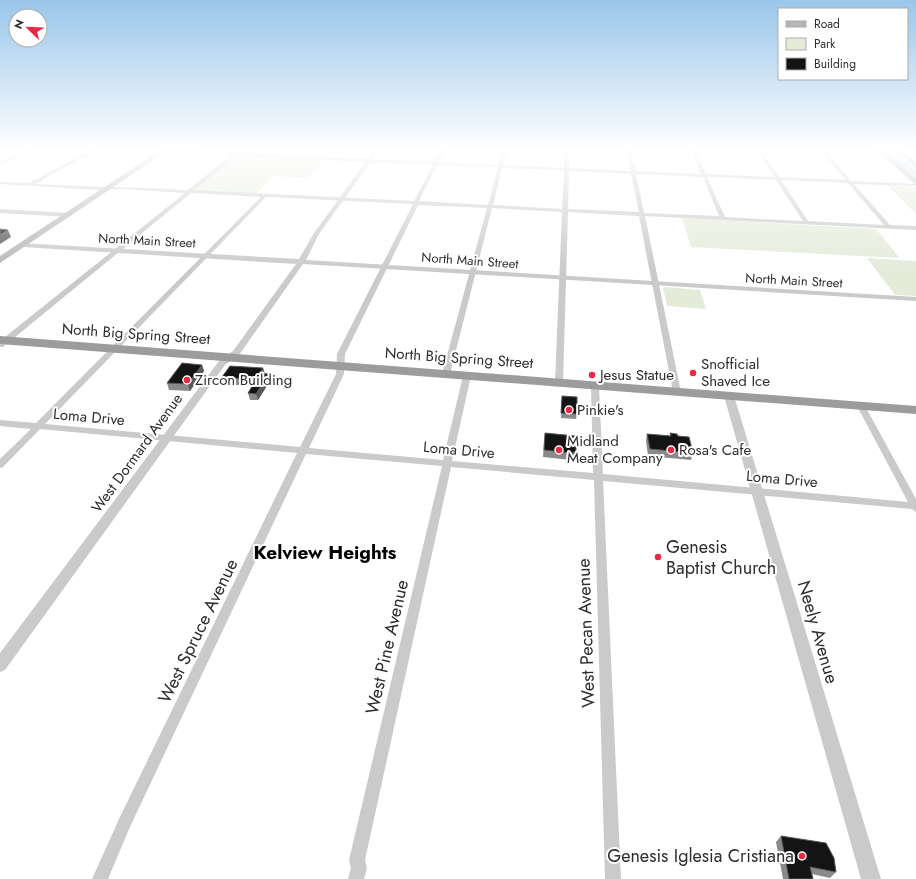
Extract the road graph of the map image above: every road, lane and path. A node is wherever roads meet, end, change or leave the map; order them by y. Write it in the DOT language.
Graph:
graph roads {
  1 [pos="106,190"];
  2 [pos="164,190"];
  3 [pos="348,190"];
  4 [pos="423,190"];
  5 [pos="494,190"];
  6 [pos="566,190"];
  7 [pos="637,190"];
  8 [pos="710,190"];
  9 [pos="785,190"];
  10 [pos="856,190"];
  11 [pos="190,191"];
  12 [pos="265,195"];
  13 [pos="342,199"];
  14 [pos="417,203"];
  15 [pos="490,206"];
  16 [pos="565,210"];
  17 [pos="0,211"];
  18 [pos="642,214"];
  19 [pos="69,215"];
  20 [pos="723,219"];
  21 [pos="807,223"];
  22 [pos="889,227"];
  23 [pos="916,228"];
  24 [pos="23,245"];
  25 [pos="116,250"];
  26 [pos="205,256"];
  27 [pos="0,260"];
  28 [pos="301,262"];
  29 [pos="385,267"];
  30 [pos="473,272"];
  31 [pos="564,278"];
  32 [pos="656,283"];
  33 [pos="916,299"];
  34 [pos="2,342"];
  35 [pos="114,349"];
  36 [pos="229,358"];
  37 [pos="341,366"];
  38 [pos="446,374"];
  39 [pos="467,376"];
  40 [pos="559,383"];
  41 [pos="595,386"];
  42 [pos="677,392"];
  43 [pos="729,396"];
  44 [pos="861,406"];
  45 [pos="916,410"];
  46 [pos="0,423"];
  47 [pos="38,426"];
  48 [pos="168,437"];
  49 [pos="304,450"];
  50 [pos="447,463"];
  51 [pos="0,465"];
  52 [pos="598,477"];
  53 [pos="756,491"];
  54 [pos="916,507"];
  55 [pos="0,665"];
  56 [pos="100,879"];
  57 [pos="356,879"];
  58 [pos="613,879"];
  59 [pos="871,879"];
  1 -- 19 [label="main road"];
  2 -- 11 [label="street"];
  3 -- 13 [label="street, West Dormard Avenue"];
  4 -- 14 [label="street, West Spruce Avenue"];
  5 -- 15 [label="street"];
  6 -- 16 [label="street"];
  7 -- 18 [label="street"];
  8 -- 20 [label="street"];
  9 -- 21 [label="street"];
  10 -- 22 [label="street"];
  11 -- 12 [label="street"];
  11 -- 25 [label="street"];
  12 -- 13 [label="street"];
  12 -- 26 [label="street"];
  13 -- 14 [label="street"];
  13 -- 28 [label="street, West Dormard Avenue"];
  14 -- 15 [label="street"];
  14 -- 29 [label="street, West Spruce Avenue"];
  15 -- 16 [label="street"];
  15 -- 30 [label="street"];
  16 -- 18 [label="street"];
  16 -- 31 [label="street"];
  17 -- 19 [label="street"];
  18 -- 20 [label="street"];
  18 -- 32 [label="street"];
  19 -- 24 [label="main road"];
  20 -- 21 [label="street"];
  21 -- 22 [label="street"];
  22 -- 23 [label="street"];
  24 -- 25 [label="street, North Main Street"];
  24 -- 27 [label="main road"];
  25 -- 26 [label="street, North Main Street"];
  25 -- 34 [label="street"];
  26 -- 28 [label="street, North Main Street"];
  26 -- 35 [label="street"];
  28 -- 29 [label="street, North Main Street"];
  28 -- 36 [label="street, West Dormard Avenue"];
  29 -- 30 [label="street, North Main Street"];
  29 -- 37 [label="street, West Spruce Avenue"];
  30 -- 31 [label="street, North Main Street"];
  30 -- 38 [label="street"];
  31 -- 32 [label="street, North Main Street"];
  31 -- 40 [label="street"];
  32 -- 33 [label="street, North Main Street"];
  32 -- 42 [label="street"];
  34 -- 35 [label="highway, North Big Spring Street"];
  35 -- 36 [label="highway, North Big Spring Street"];
  35 -- 47 [label="street"];
  36 -- 37 [label="highway, North Big Spring Street"];
  36 -- 48 [label="street, West Dormard Avenue"];
  37 -- 38 [label="highway, North Big Spring Street"];
  37 -- 49 [label="street, West Spruce Avenue"];
  38 -- 39 [label="highway, North Big Spring Street"];
  39 -- 40 [label="highway, North Big Spring Street"];
  39 -- 50 [label="street, West Pine Avenue"];
  40 -- 41 [label="highway, North Big Spring Street"];
  41 -- 42 [label="highway, North Big Spring Street"];
  41 -- 52 [label="street, West Pecan Avenue"];
  42 -- 43 [label="highway, North Big Spring Street"];
  43 -- 44 [label="highway, North Big Spring Street"];
  43 -- 53 [label="street, Neely Avenue"];
  44 -- 45 [label="highway, North Big Spring Street"];
  44 -- 54 [label="street"];
  46 -- 47 [label="street, Loma Drive"];
  47 -- 48 [label="street, Loma Drive"];
  47 -- 51 [label="street"];
  48 -- 49 [label="street, Loma Drive"];
  48 -- 55 [label="street, West Dormard Avenue"];
  49 -- 50 [label="street, Loma Drive"];
  49 -- 56 [label="street, West Spruce Avenue"];
  50 -- 52 [label="street, Loma Drive"];
  50 -- 57 [label="street, West Pine Avenue"];
  52 -- 53 [label="street, Loma Drive"];
  52 -- 58 [label="street, West Pecan Avenue"];
  53 -- 54 [label="street, Loma Drive"];
  53 -- 59 [label="street, Neely Avenue"];
}
